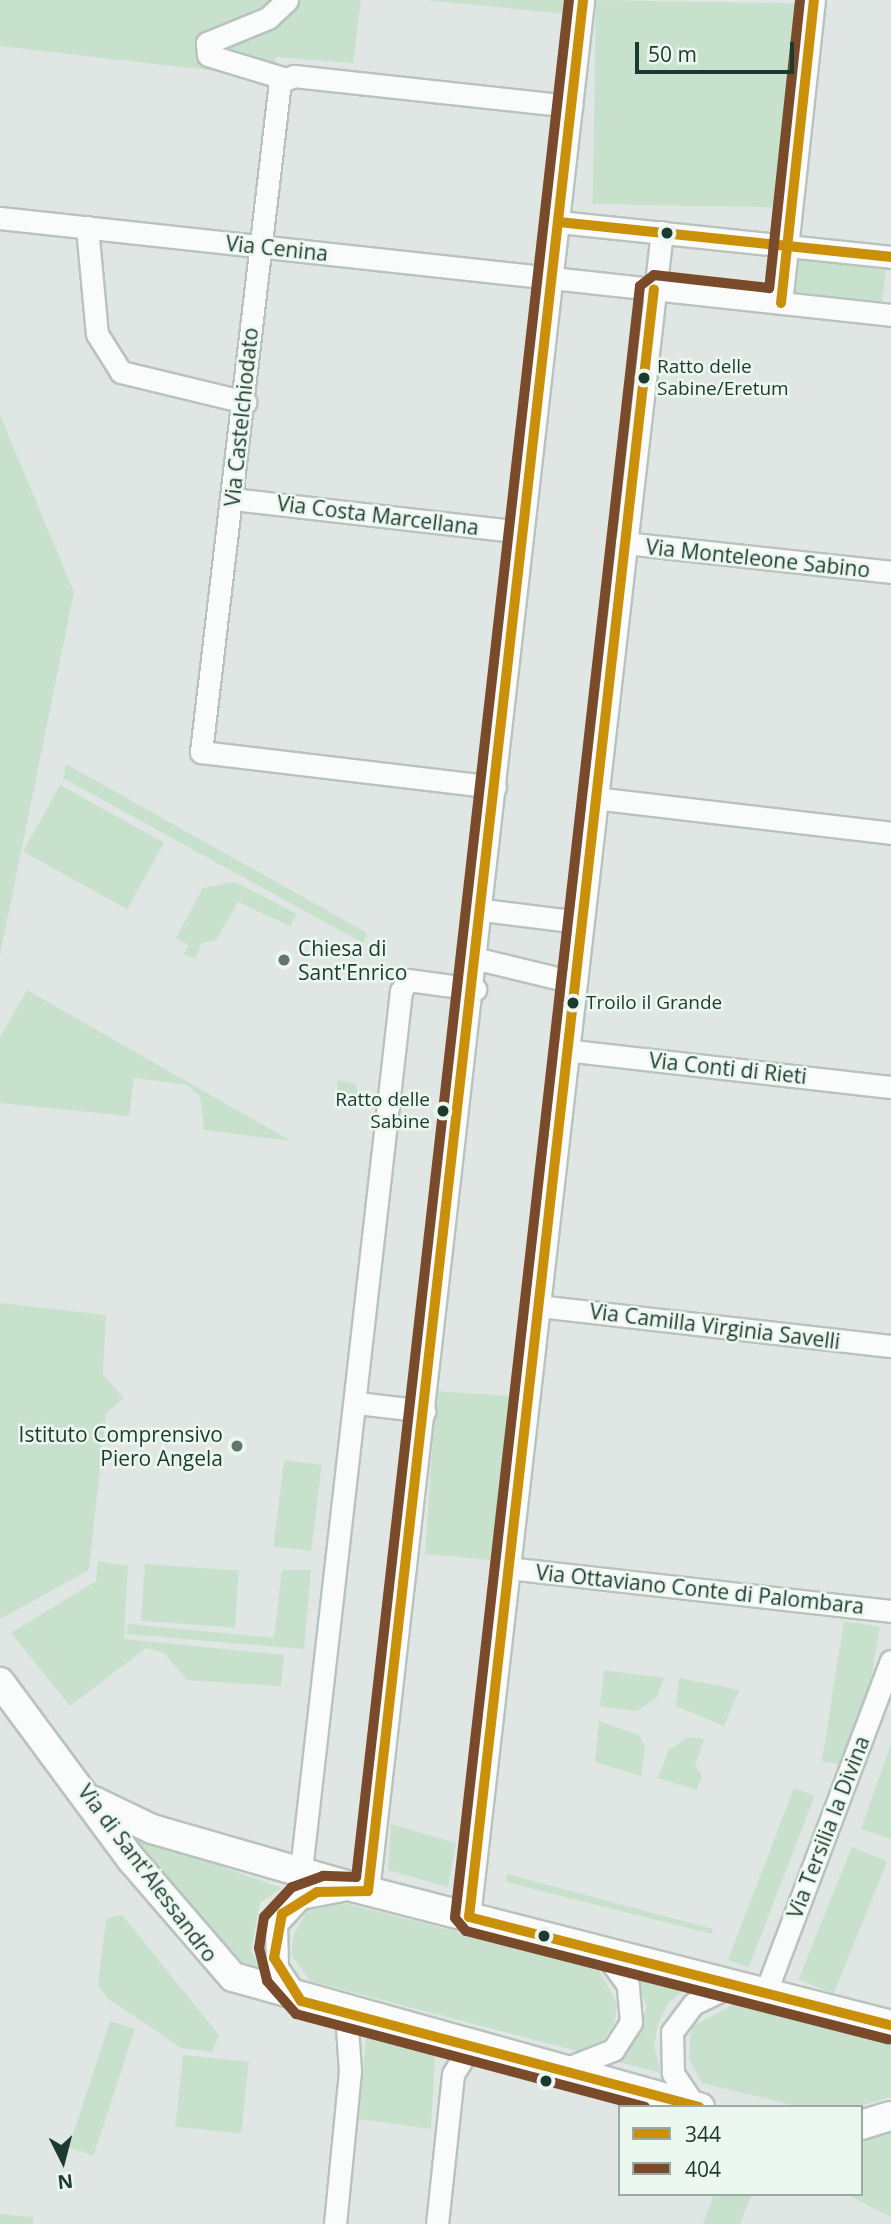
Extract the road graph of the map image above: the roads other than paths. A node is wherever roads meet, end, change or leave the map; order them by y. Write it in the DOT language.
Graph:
graph roads {
  1 [pos="287,0"];
  2 [pos="583,0"];
  3 [pos="814,0"];
  4 [pos="283,78"];
  5 [pos="571,106"];
  6 [pos="0,218"];
  7 [pos="559,222"];
  8 [pos="87,227"];
  9 [pos="662,232"];
  10 [pos="787,245"];
  11 [pos="259,246"];
  12 [pos="891,257"];
  13 [pos="553,278"];
  14 [pos="654,289"];
  15 [pos="781,303"];
  16 [pos="890,309"];
  17 [pos="245,402"];
  18 [pos="233,499"];
  19 [pos="522,532"];
  20 [pos="625,543"];
  21 [pos="891,572"];
  22 [pos="495,787"];
  23 [pos="594,798"];
  24 [pos="891,833"];
  25 [pos="483,910"];
  26 [pos="579,922"];
  27 [pos="478,959"];
  28 [pos="573,982"];
  29 [pos="475,989"];
  30 [pos="565,1050"];
  31 [pos="891,1087"];
  32 [pos="539,1306"];
  33 [pos="891,1346"];
  34 [pos="357,1403"];
  35 [pos="425,1411"];
  36 [pos="508,1568"];
  37 [pos="891,1611"];
  38 [pos="891,1661"];
  39 [pos="0,1682"];
  40 [pos="92,1799"];
  41 [pos="302,1870"];
  42 [pos="362,1890"];
  43 [pos="469,1917"];
  44 [pos="603,1951"];
  45 [pos="730,1986"];
  46 [pos="765,1994"];
  47 [pos="300,2001"];
  48 [pos="346,2012"];
  49 [pos="891,2025"];
  50 [pos="471,2045"];
  51 [pos="565,2069"];
  52 [pos="694,2105"];
  53 [pos="697,2105"];
  54 [pos="891,2116"];
  55 [pos="863,2124"];
  56 [pos="335,2224"];
  57 [pos="436,2224"];
  1 -- 4 [label="street"];
  2 -- 5 [label="street"];
  3 -- 10 [label="street"];
  4 -- 5 [label="street"];
  4 -- 11 [label="street, Via Castelchiodato"];
  5 -- 7 [label="street"];
  6 -- 8 [label="street, Via Cenina"];
  7 -- 9 [label="street"];
  7 -- 13 [label="street"];
  8 -- 11 [label="street, Via Cenina"];
  8 -- 17 [label="street"];
  9 -- 10 [label="street"];
  9 -- 14 [label="street"];
  10 -- 12 [label="street"];
  10 -- 15 [label="street"];
  11 -- 13 [label="street, Via Cenina"];
  11 -- 17 [label="street, Via Castelchiodato"];
  13 -- 14 [label="street, Via Cenina"];
  13 -- 19 [label="street"];
  14 -- 15 [label="street, Via Cenina"];
  14 -- 20 [label="street"];
  15 -- 16 [label="street, Via Cenina"];
  17 -- 18 [label="street, Via Castelchiodato"];
  18 -- 19 [label="street, Via Costa Marcellana"];
  18 -- 22 [label="street, Via Castelchiodato"];
  19 -- 22 [label="street"];
  20 -- 21 [label="street, Via Monteleone Sabino"];
  20 -- 23 [label="street"];
  22 -- 25 [label="street"];
  23 -- 24 [label="street"];
  23 -- 26 [label="street"];
  25 -- 26 [label="street"];
  25 -- 27 [label="street"];
  26 -- 28 [label="street"];
  27 -- 28 [label="street"];
  27 -- 29 [label="street"];
  28 -- 30 [label="street"];
  29 -- 34 [label="street"];
  29 -- 35 [label="street"];
  30 -- 31 [label="street, Via Conti di Rieti"];
  30 -- 32 [label="street"];
  32 -- 33 [label="street, Via Camilla Virginia Savelli"];
  32 -- 36 [label="street"];
  34 -- 35 [label="street"];
  34 -- 41 [label="street"];
  35 -- 42 [label="street"];
  36 -- 37 [label="street, Via Ottaviano Conte di Palombara"];
  36 -- 43 [label="street"];
  38 -- 46 [label="street, Via Tersilia la Divina"];
  39 -- 40 [label="street, Via di Sant'Alessandro"];
  40 -- 41 [label="street"];
  40 -- 47 [label="street, Via di Sant'Alessandro"];
  41 -- 42 [label="street"];
  42 -- 43 [label="street"];
  42 -- 47 [label="street"];
  43 -- 44 [label="street"];
  44 -- 45 [label="street"];
  44 -- 51 [label="street"];
  45 -- 46 [label="street"];
  45 -- 53 [label="street"];
  46 -- 49 [label="street"];
  47 -- 48 [label="street, Via di Sant'Alessandro"];
  48 -- 50 [label="street, Via di Sant'Alessandro"];
  48 -- 56 [label="street"];
  50 -- 51 [label="street, Via di Sant'Alessandro"];
  50 -- 57 [label="street"];
  51 -- 52 [label="street, Via di Sant'Alessandro"];
  54 -- 55 [label="street"];
}
